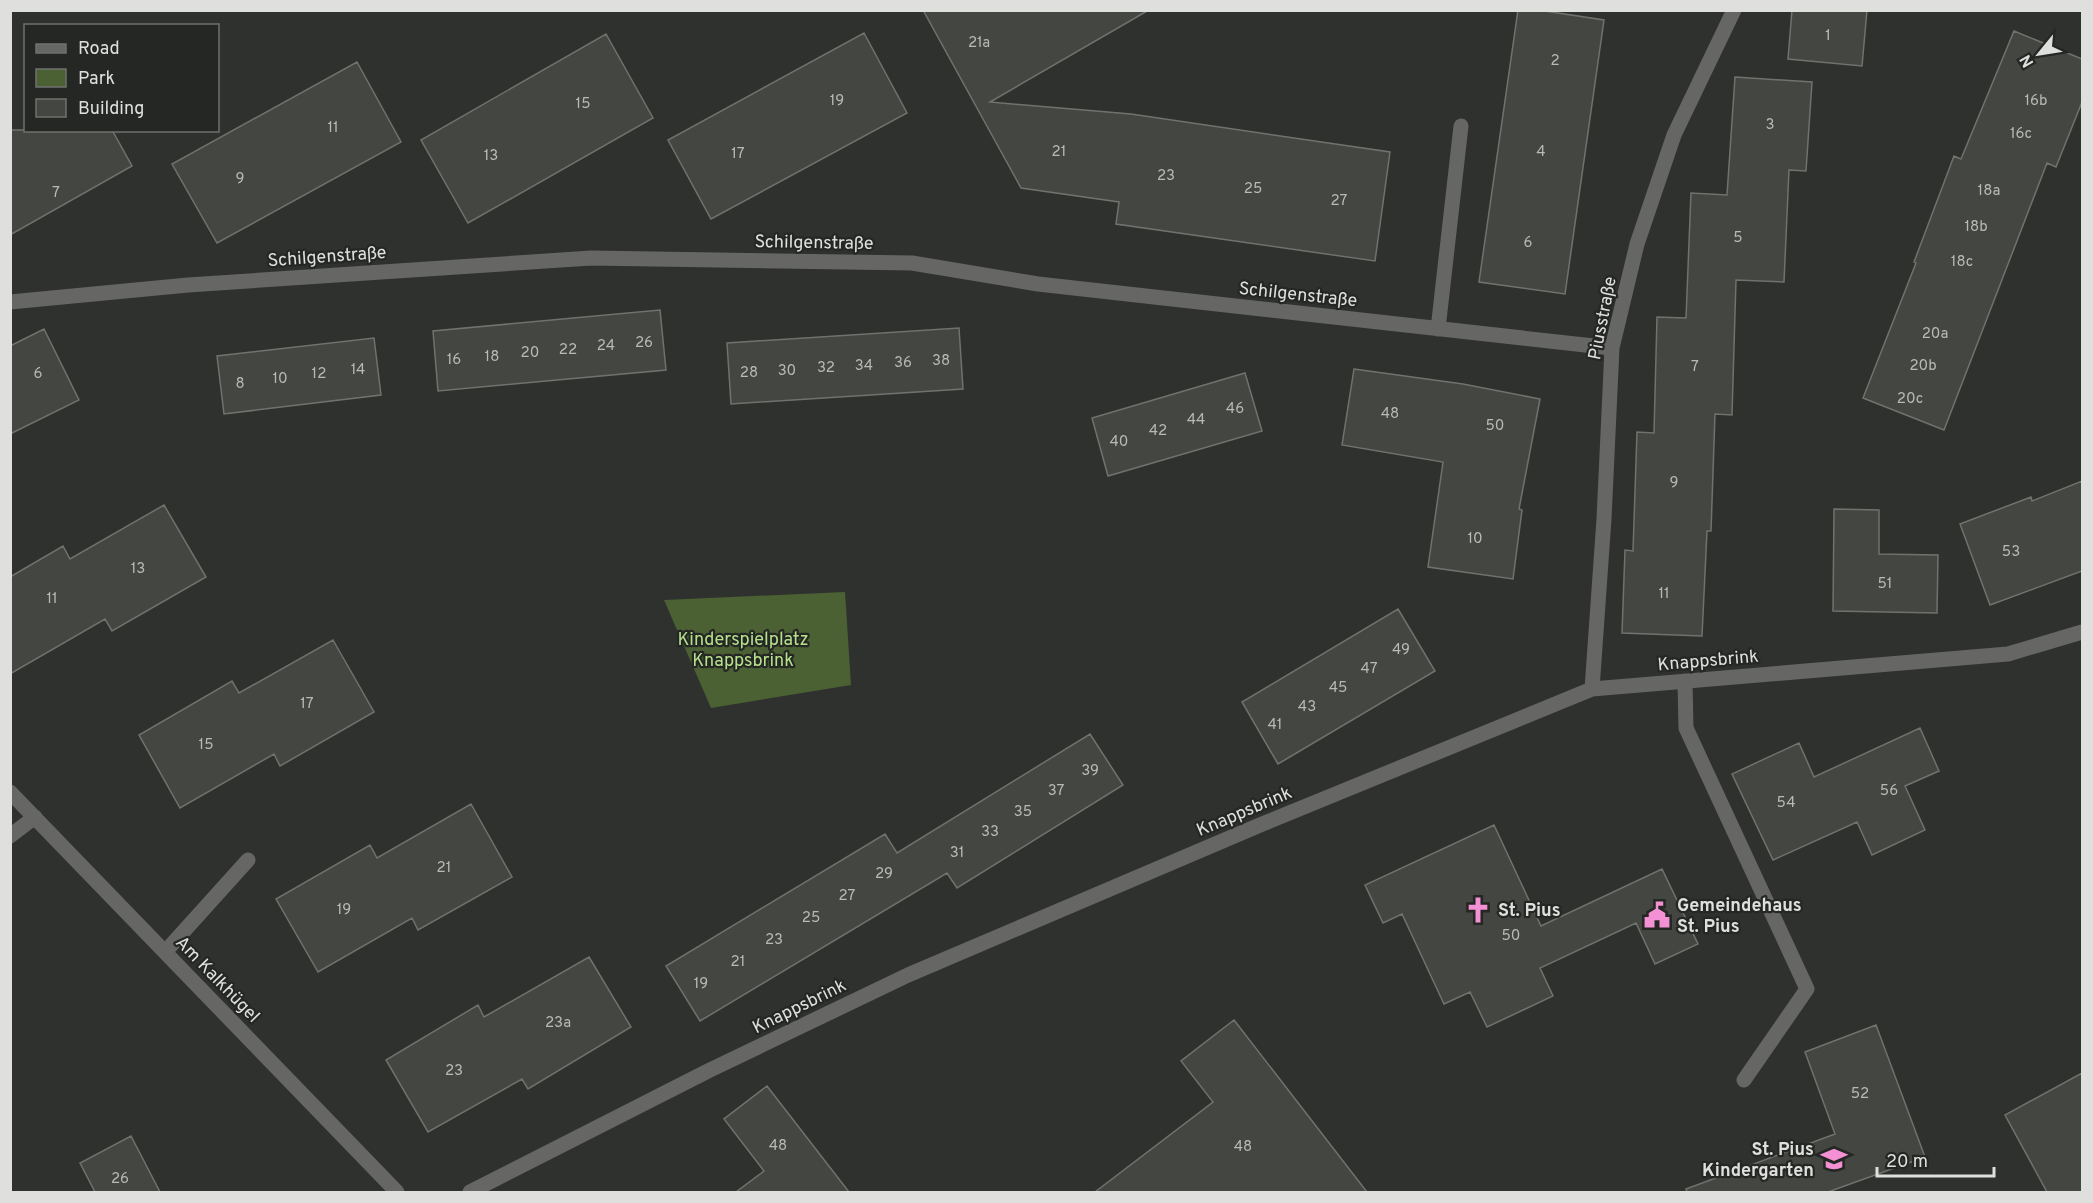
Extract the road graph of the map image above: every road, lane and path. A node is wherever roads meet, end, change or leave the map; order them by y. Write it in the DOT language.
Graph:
graph roads {
  1 [pos="1734,10"];
  2 [pos="1461,126"];
  3 [pos="10,302"];
  4 [pos="1438,329"];
  5 [pos="1612,348"];
  6 [pos="2082,632"];
  7 [pos="1685,681"];
  8 [pos="1592,689"];
  9 [pos="10,792"];
  10 [pos="35,817"];
  11 [pos="10,836"];
  12 [pos="249,860"];
  13 [pos="165,952"];
  14 [pos="1744,1080"];
  15 [pos="397,1192"];
  16 [pos="470,1192"];
  1 -- 5 [label="street, Piusstraße"];
  2 -- 4 [label="street"];
  3 -- 4 [label="street, Schilgenstraße"];
  4 -- 5 [label="street, Schilgenstraße"];
  5 -- 8 [label="street, Piusstraße"];
  6 -- 7 [label="street, Knappsbrink"];
  7 -- 8 [label="street, Knappsbrink"];
  7 -- 14 [label="street"];
  8 -- 16 [label="street, Knappsbrink"];
  9 -- 10 [label="street, Am Kalkhügel"];
  10 -- 11 [label="street"];
  10 -- 13 [label="street, Am Kalkhügel"];
  12 -- 13 [label="street"];
  13 -- 15 [label="street, Am Kalkhügel"];
}
